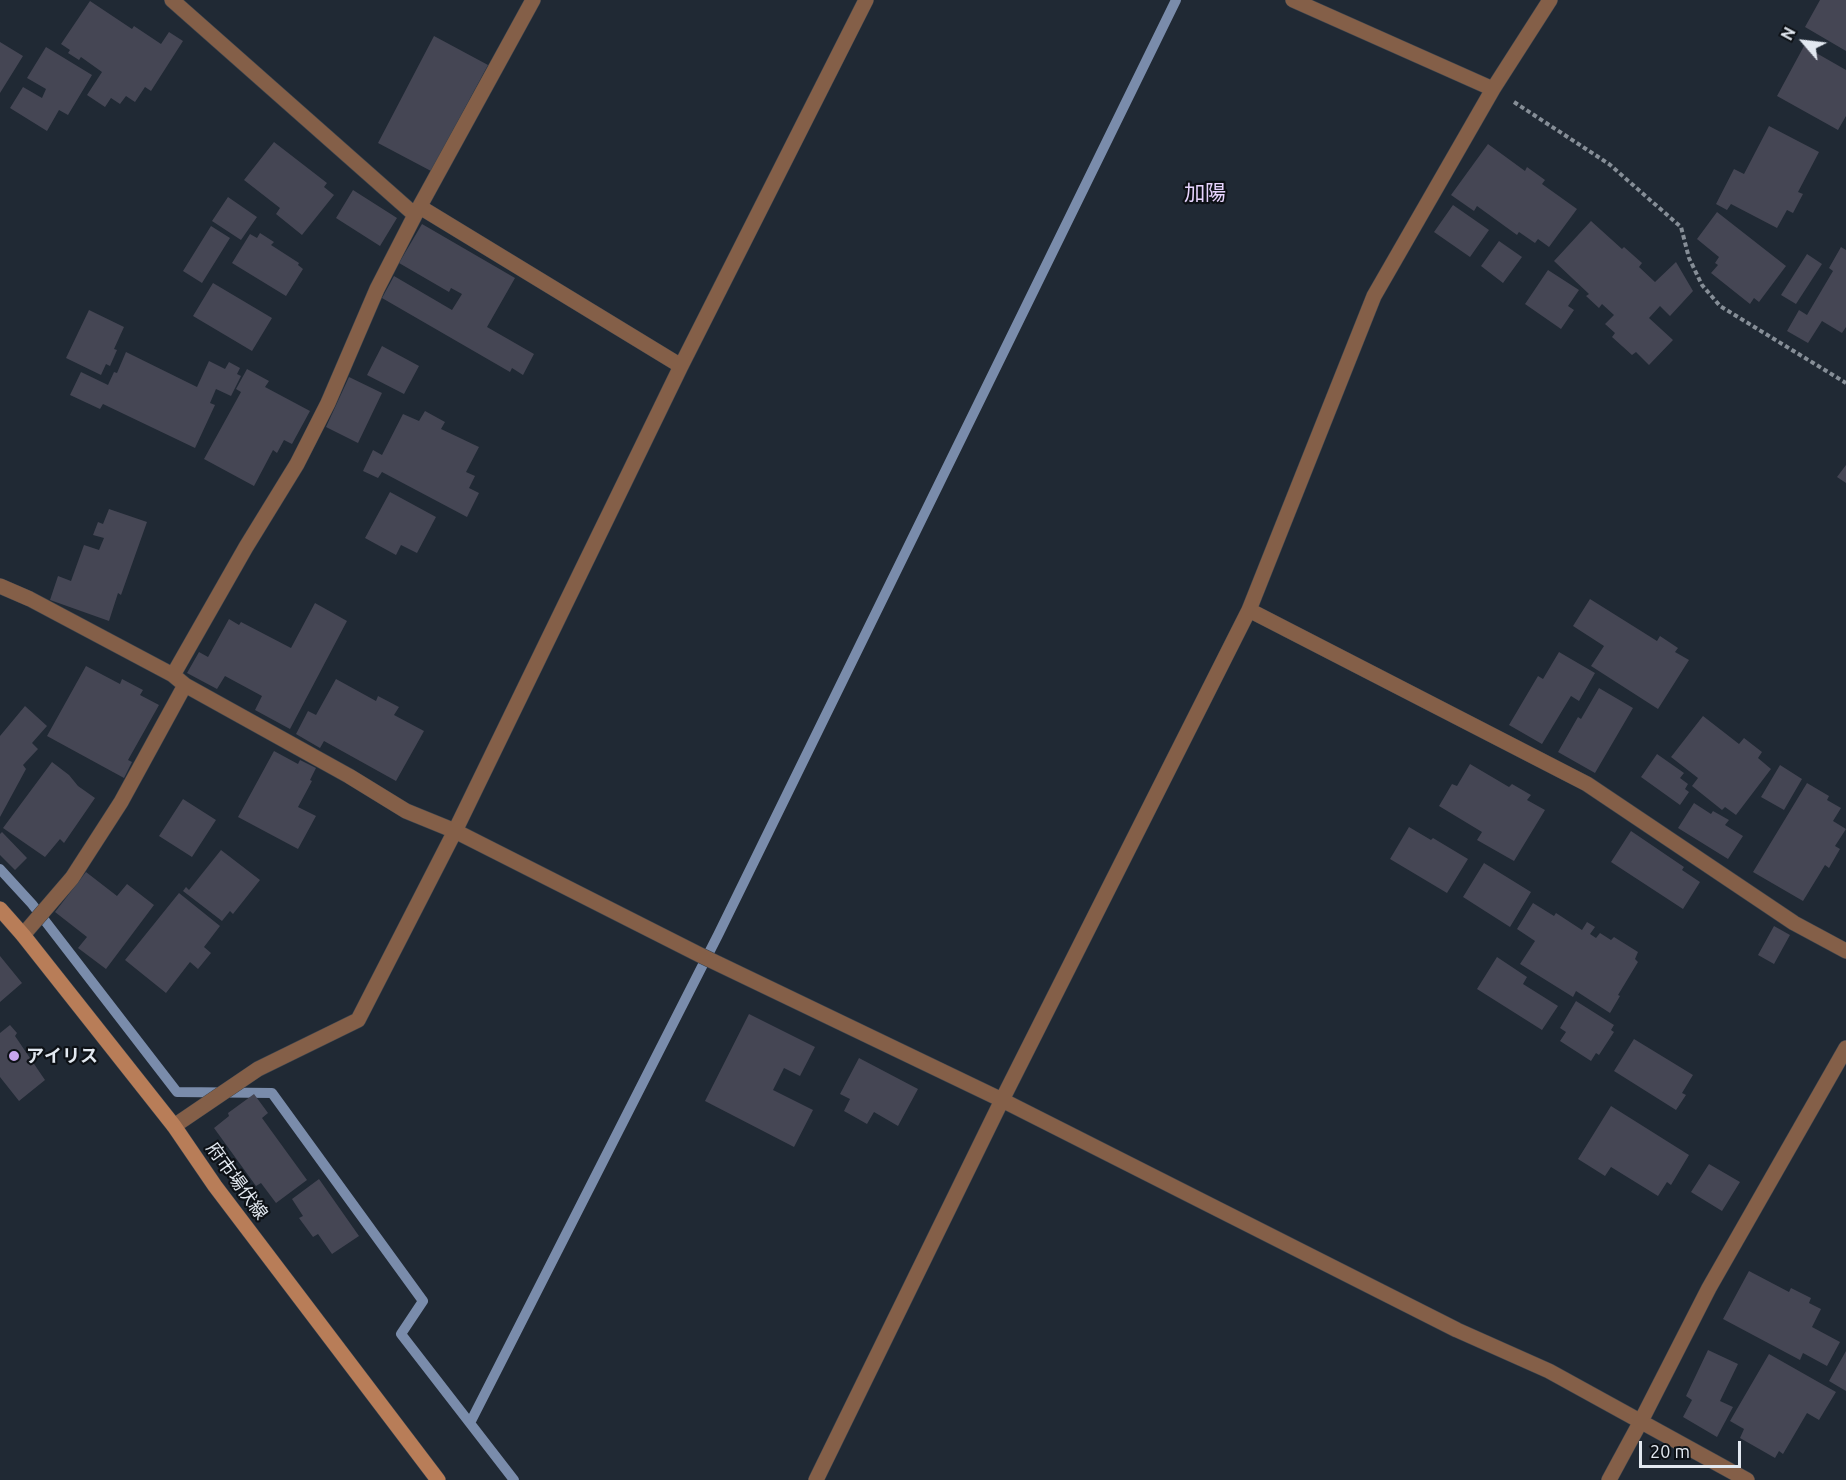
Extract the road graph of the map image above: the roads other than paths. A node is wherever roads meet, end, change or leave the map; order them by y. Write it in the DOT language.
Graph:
graph roads {
  1 [pos="172,0"];
  2 [pos="532,0"];
  3 [pos="866,0"];
  4 [pos="1293,0"];
  5 [pos="1550,0"];
  6 [pos="1493,89"];
  7 [pos="418,211"];
  8 [pos="681,366"];
  9 [pos="0,586"];
  10 [pos="1249,610"];
  11 [pos="179,680"];
  12 [pos="455,831"];
  13 [pos="0,909"];
  14 [pos="23,935"];
  15 [pos="1846,951"];
  16 [pos="1846,1048"];
  17 [pos="1002,1100"];
  18 [pos="174,1126"];
  19 [pos="1641,1421"];
  20 [pos="438,1480"];
  21 [pos="816,1480"];
  22 [pos="1609,1480"];
  23 [pos="1747,1480"];
  1 -- 7 [label="street"];
  2 -- 7 [label="street"];
  3 -- 8 [label="street"];
  4 -- 6 [label="street"];
  5 -- 6 [label="street"];
  6 -- 10 [label="street"];
  7 -- 8 [label="street"];
  7 -- 11 [label="street"];
  8 -- 12 [label="street"];
  9 -- 11 [label="street"];
  10 -- 15 [label="street"];
  10 -- 17 [label="street"];
  11 -- 12 [label="street"];
  11 -- 14 [label="street"];
  12 -- 17 [label="street"];
  12 -- 18 [label="street"];
  13 -- 14 [label="main road, 府市場伏線"];
  14 -- 18 [label="main road, 府市場伏線"];
  16 -- 19 [label="street"];
  17 -- 19 [label="street"];
  17 -- 21 [label="street"];
  18 -- 20 [label="main road, 府市場伏線"];
  19 -- 22 [label="street"];
  19 -- 23 [label="street"];
}
